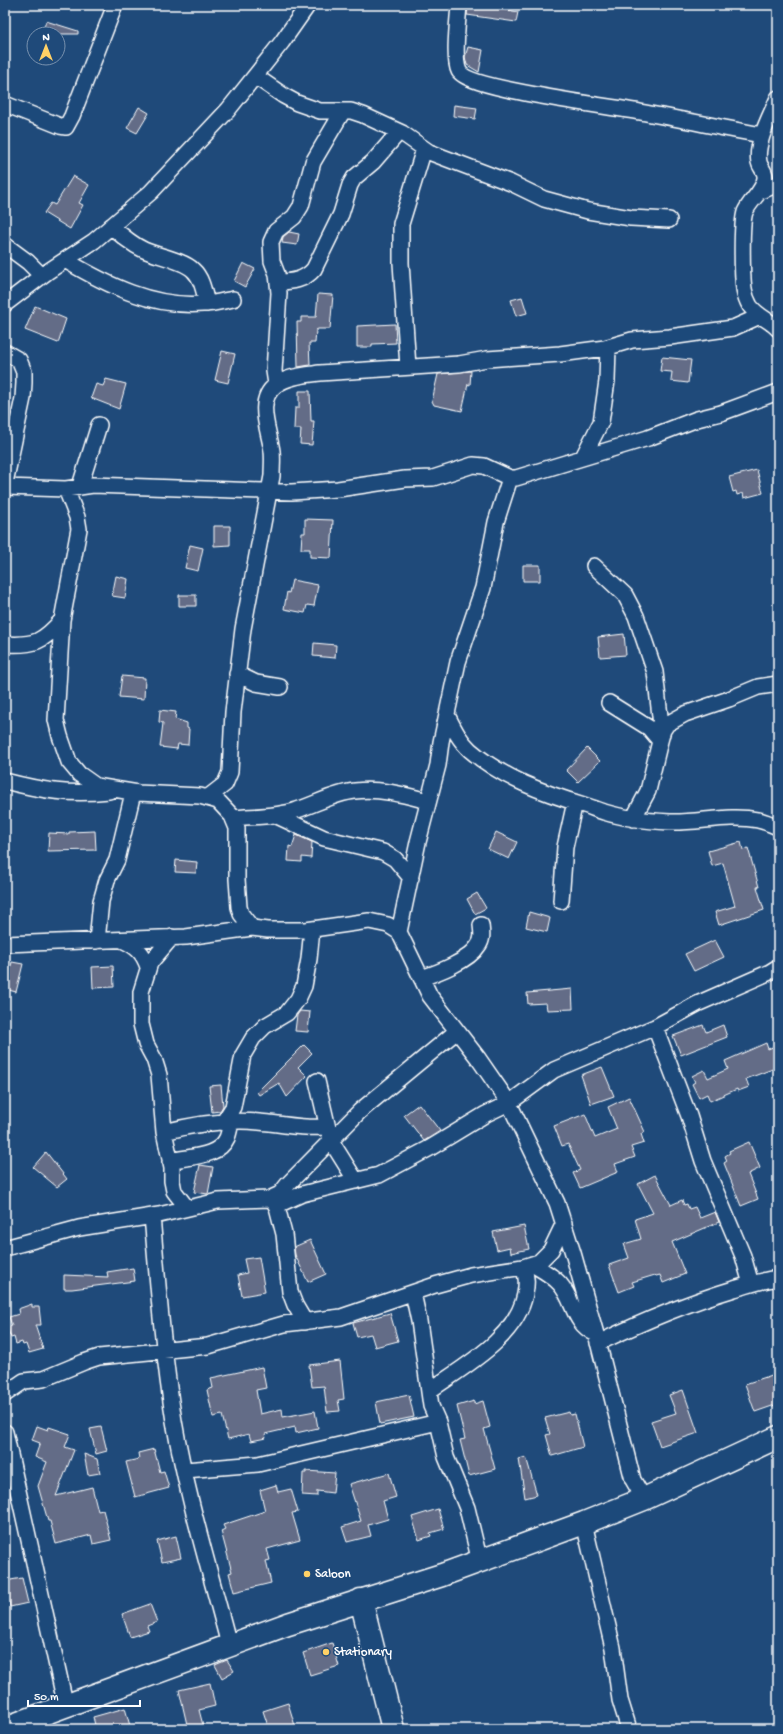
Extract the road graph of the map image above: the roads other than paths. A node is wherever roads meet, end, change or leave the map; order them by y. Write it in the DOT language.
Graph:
graph roads {
  1 [pos="115,5"];
  2 [pos="308,5"];
  3 [pos="459,5"];
  4 [pos="255,76"];
  5 [pos="778,98"];
  6 [pos="5,104"];
  7 [pos="344,112"];
  8 [pos="399,132"];
  9 [pos="762,135"];
  10 [pos="424,149"];
  11 [pos="778,184"];
  12 [pos="759,192"];
  13 [pos="669,220"];
  14 [pos="111,226"];
  15 [pos="5,245"];
  16 [pos="65,260"];
  17 [pos="42,276"];
  18 [pos="278,282"];
  19 [pos="233,299"];
  20 [pos="5,304"];
  21 [pos="208,304"];
  22 [pos="760,316"];
  23 [pos="778,329"];
  24 [pos="608,347"];
  25 [pos="5,352"];
  26 [pos="408,367"];
  27 [pos="276,384"];
  28 [pos="778,392"];
  29 [pos="98,425"];
  30 [pos="583,457"];
  31 [pos="510,478"];
  32 [pos="5,483"];
  33 [pos="5,487"];
  34 [pos="73,488"];
  35 [pos="268,492"];
  36 [pos="594,566"];
  37 [pos="62,620"];
  38 [pos="5,644"];
  39 [pos="237,674"];
  40 [pos="778,684"];
  41 [pos="280,687"];
  42 [pos="609,703"];
  43 [pos="446,715"];
  44 [pos="661,737"];
  45 [pos="5,781"];
  46 [pos="116,790"];
  47 [pos="133,793"];
  48 [pos="207,798"];
  49 [pos="428,801"];
  50 [pos="575,802"];
  51 [pos="275,815"];
  52 [pos="233,818"];
  53 [pos="633,819"];
  54 [pos="778,827"];
  55 [pos="411,878"];
  56 [pos="561,901"];
  57 [pos="481,925"];
  58 [pos="252,928"];
  59 [pos="312,930"];
  60 [pos="399,932"];
  61 [pos="172,937"];
  62 [pos="122,940"];
  63 [pos="96,941"];
  64 [pos="5,944"];
  65 [pos="148,967"];
  66 [pos="778,967"];
  67 [pos="420,978"];
  68 [pos="655,1027"];
  69 [pos="457,1031"];
  70 [pos="317,1081"];
  71 [pos="509,1103"];
  72 [pos="227,1122"];
  73 [pos="164,1132"];
  74 [pos="329,1134"];
  75 [pos="170,1161"];
  76 [pos="356,1181"];
  77 [pos="174,1191"];
  78 [pos="275,1203"];
  79 [pos="187,1208"];
  80 [pos="156,1216"];
  81 [pos="564,1223"];
  82 [pos="5,1248"];
  83 [pos="527,1266"];
  84 [pos="778,1278"];
  85 [pos="751,1284"];
  86 [pos="413,1292"];
  87 [pos="305,1322"];
  88 [pos="597,1339"];
  89 [pos="164,1352"];
  90 [pos="429,1391"];
  91 [pos="5,1394"];
  92 [pos="438,1422"];
  93 [pos="5,1432"];
  94 [pos="778,1437"];
  95 [pos="185,1470"];
  96 [pos="644,1499"];
  97 [pos="584,1523"];
  98 [pos="480,1562"];
  99 [pos="361,1600"];
  100 [pos="229,1646"];
  101 [pos="66,1707"];
  102 [pos="5,1728"];
  103 [pos="393,1729"];
  104 [pos="629,1729"];
  1 -- 6 [label="street"];
  2 -- 4 [label="street"];
  3 -- 9 [label="street"];
  4 -- 7 [label="street"];
  4 -- 14 [label="street"];
  5 -- 9 [label="street"];
  7 -- 8 [label="street"];
  7 -- 18 [label="street"];
  8 -- 10 [label="street"];
  8 -- 18 [label="street"];
  9 -- 12 [label="street"];
  10 -- 13 [label="street"];
  10 -- 26 [label="street"];
  11 -- 12 [label="street"];
  12 -- 22 [label="street"];
  14 -- 16 [label="street"];
  14 -- 21 [label="street"];
  15 -- 17 [label="street"];
  16 -- 17 [label="street"];
  16 -- 21 [label="street"];
  17 -- 20 [label="street"];
  18 -- 27 [label="street"];
  19 -- 21 [label="street"];
  22 -- 23 [label="street"];
  22 -- 24 [label="street"];
  24 -- 26 [label="street"];
  24 -- 30 [label="street"];
  25 -- 32 [label="street"];
  26 -- 27 [label="street"];
  27 -- 35 [label="street"];
  28 -- 30 [label="street"];
  29 -- 34 [label="street"];
  30 -- 31 [label="street"];
  31 -- 35 [label="street"];
  31 -- 43 [label="street"];
  33 -- 34 [label="street"];
  34 -- 35 [label="street"];
  34 -- 37 [label="street"];
  35 -- 39 [label="street"];
  36 -- 44 [label="street"];
  37 -- 38 [label="street"];
  37 -- 46 [label="street"];
  39 -- 41 [label="street"];
  39 -- 48 [label="street"];
  40 -- 44 [label="street"];
  42 -- 44 [label="street"];
  43 -- 49 [label="street"];
  43 -- 50 [label="street"];
  44 -- 53 [label="street"];
  45 -- 46 [label="street"];
  46 -- 47 [label="street"];
  47 -- 48 [label="street"];
  47 -- 63 [label="street"];
  48 -- 52 [label="street"];
  49 -- 51 [label="street"];
  49 -- 55 [label="street"];
  50 -- 53 [label="street"];
  50 -- 56 [label="street"];
  51 -- 52 [label="street"];
  51 -- 55 [label="street"];
  52 -- 58 [label="street"];
  53 -- 54 [label="street"];
  55 -- 60 [label="street"];
  57 -- 67 [label="street"];
  58 -- 59 [label="street"];
  58 -- 61 [label="street"];
  59 -- 60 [label="street"];
  59 -- 72 [label="street"];
  60 -- 67 [label="street"];
  61 -- 62 [label="street"];
  61 -- 65 [label="street"];
  62 -- 63 [label="street"];
  62 -- 65 [label="street"];
  63 -- 64 [label="street"];
  65 -- 73 [label="street"];
  66 -- 68 [label="street"];
  67 -- 69 [label="street"];
  68 -- 71 [label="street"];
  68 -- 85 [label="street"];
  69 -- 71 [label="street"];
  69 -- 74 [label="street"];
  70 -- 74 [label="street"];
  71 -- 76 [label="street"];
  71 -- 81 [label="street"];
  72 -- 73 [label="street"];
  72 -- 74 [label="street"];
  72 -- 75 [label="street"];
  73 -- 75 [label="street"];
  74 -- 76 [label="street"];
  74 -- 78 [label="street"];
  75 -- 77 [label="street"];
  76 -- 78 [label="street"];
  77 -- 79 [label="street"];
  77 -- 80 [label="street"];
  78 -- 79 [label="street"];
  78 -- 87 [label="street"];
  79 -- 80 [label="street"];
  80 -- 82 [label="street"];
  80 -- 89 [label="street"];
  81 -- 83 [label="street"];
  81 -- 88 [label="street"];
  83 -- 86 [label="street"];
  83 -- 88 [label="street"];
  83 -- 90 [label="street"];
  84 -- 85 [label="street"];
  85 -- 88 [label="street"];
  86 -- 87 [label="street"];
  86 -- 90 [label="street"];
  87 -- 89 [label="street"];
  88 -- 96 [label="street"];
  89 -- 91 [label="street"];
  89 -- 95 [label="street"];
  90 -- 92 [label="street"];
  92 -- 95 [label="street"];
  92 -- 98 [label="street"];
  93 -- 101 [label="street"];
  94 -- 96 [label="street"];
  95 -- 100 [label="street"];
  96 -- 97 [label="street"];
  97 -- 98 [label="street"];
  97 -- 104 [label="street"];
  98 -- 99 [label="street"];
  99 -- 100 [label="street"];
  99 -- 103 [label="street"];
  100 -- 101 [label="street"];
  101 -- 102 [label="street"];
}
